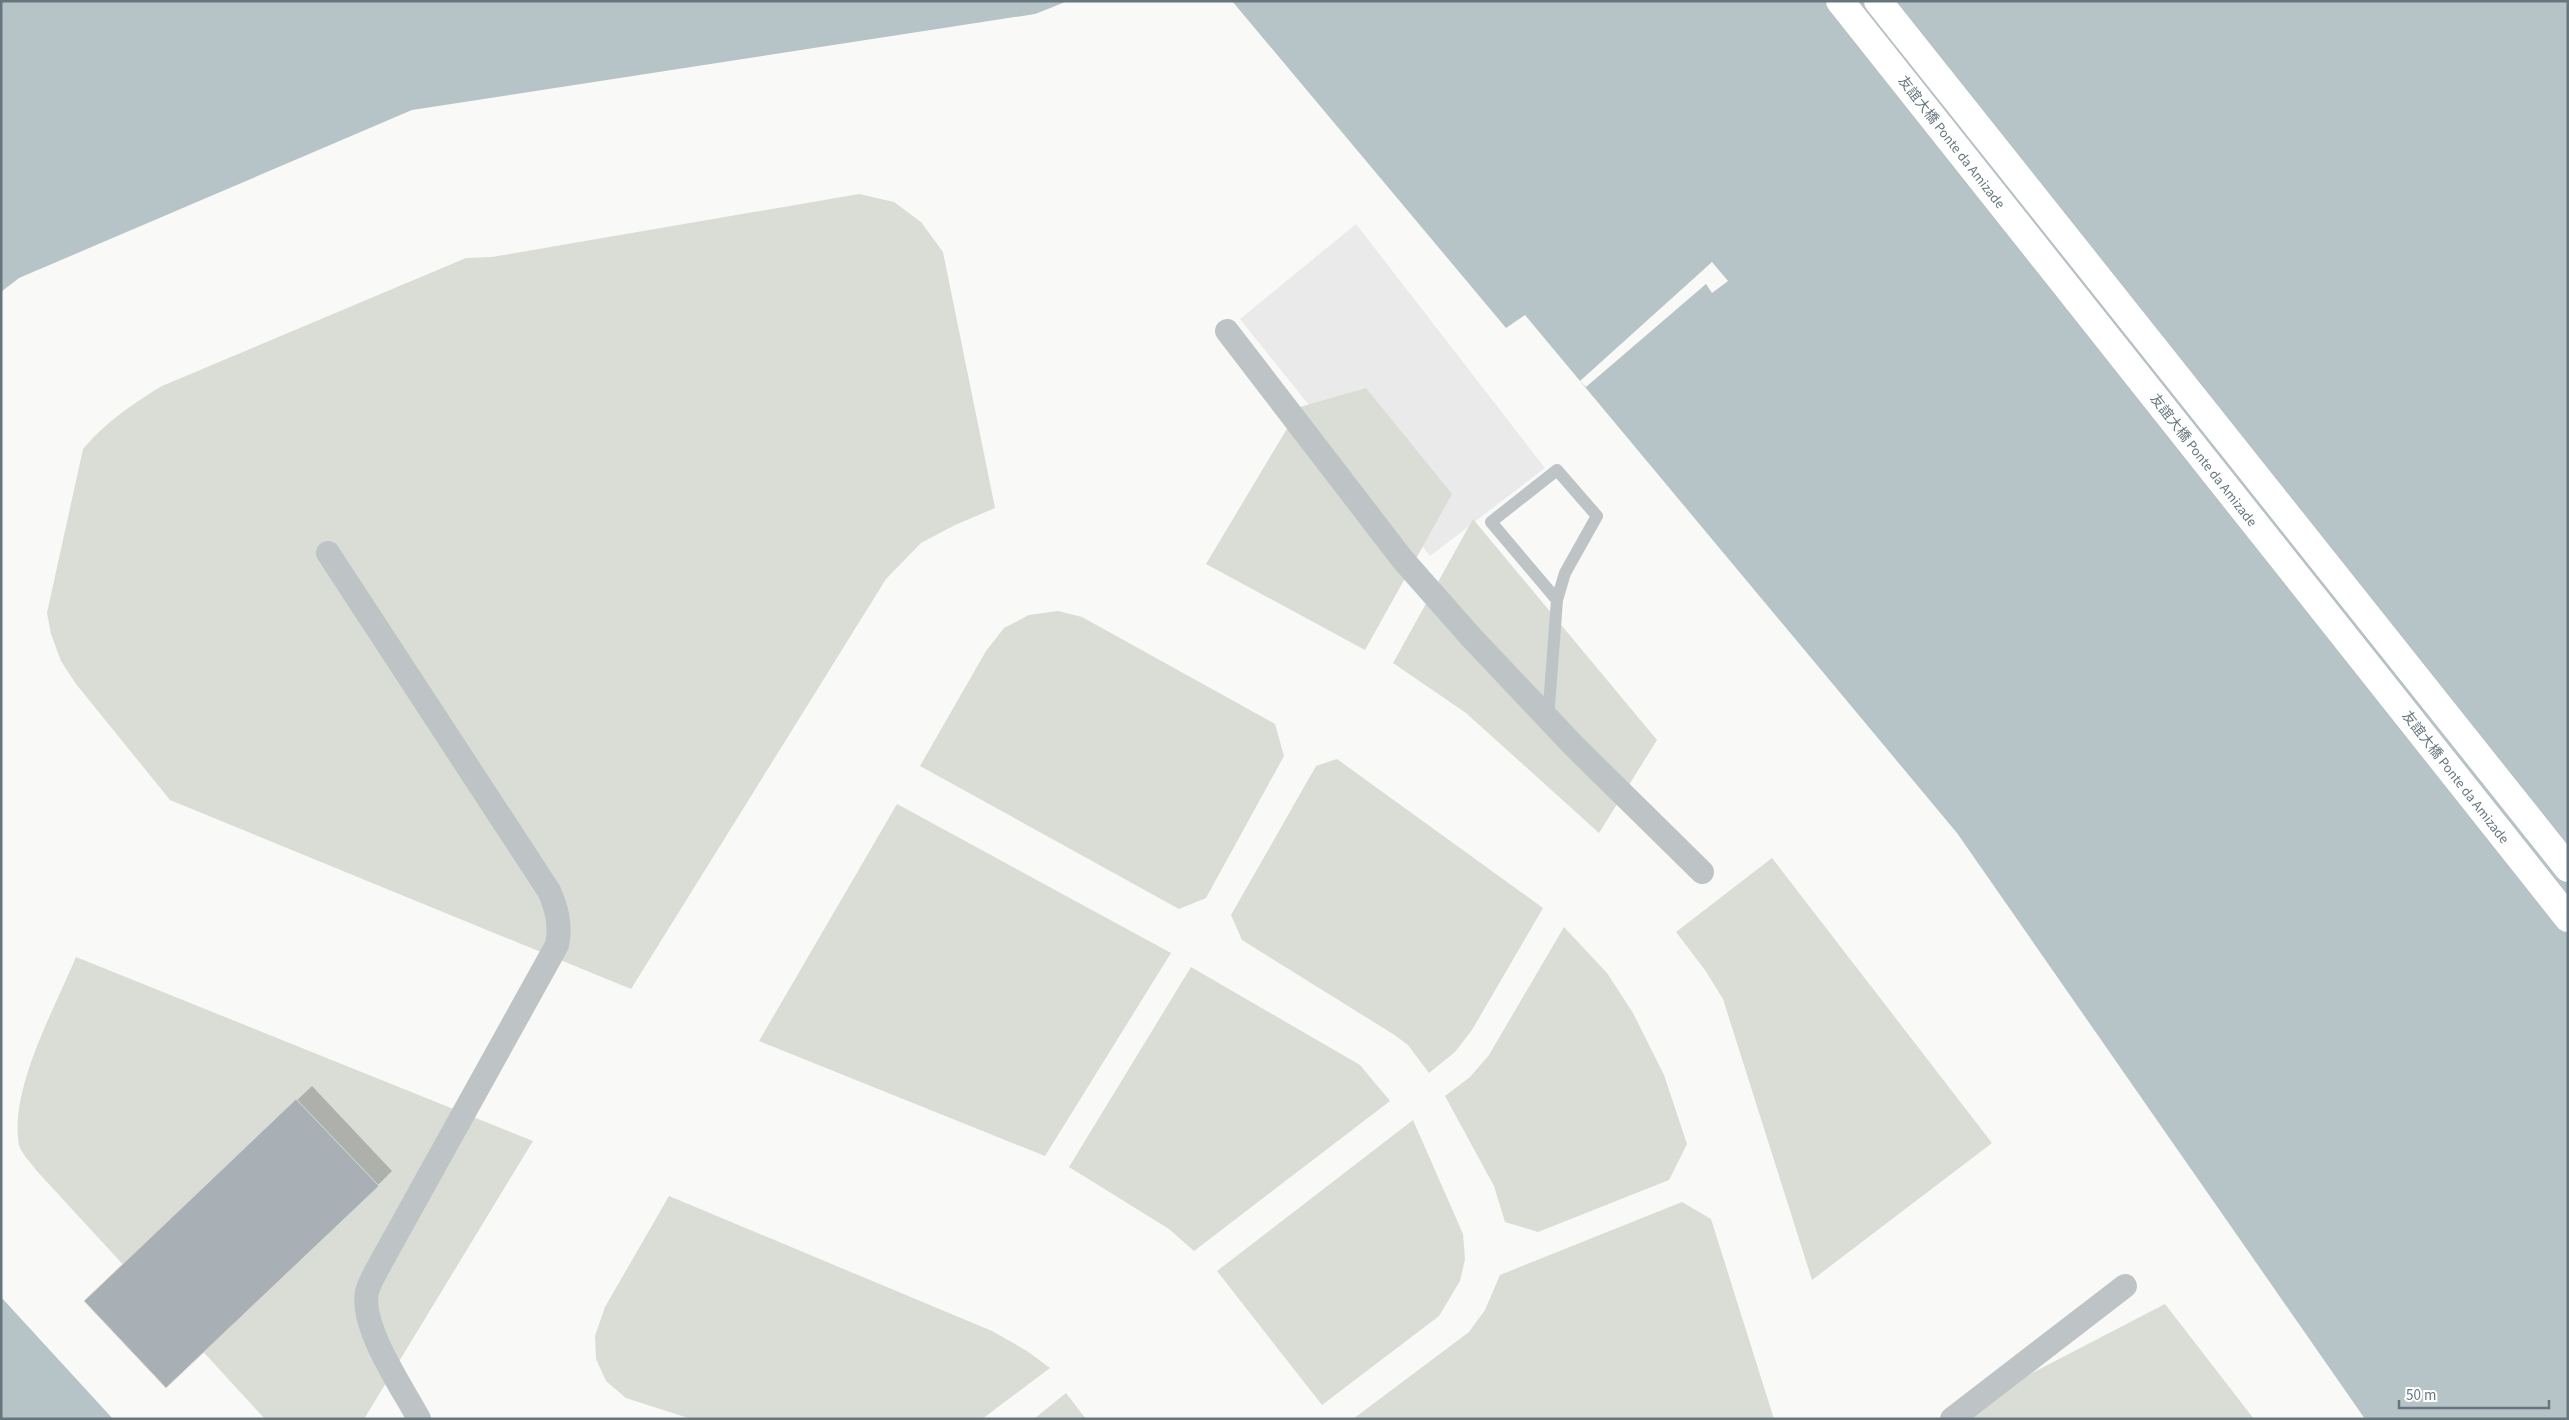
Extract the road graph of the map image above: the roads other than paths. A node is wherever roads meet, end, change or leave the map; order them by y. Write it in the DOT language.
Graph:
graph roads {
  1 [pos="1840,1"];
  2 [pos="1878,1"];
  3 [pos="1227,331"];
  4 [pos="328,553"];
  5 [pos="1557,600"];
  6 [pos="1548,719"];
  7 [pos="2568,868"];
  8 [pos="1702,872"];
  9 [pos="2568,918"];
  10 [pos="2125,1286"];
  11 [pos="419,1419"];
  12 [pos="1952,1419"];
  1 -- 9 [label="main road, 友誼大橋 Ponte da Amizade"];
  2 -- 7 [label="main road, 友誼大橋 Ponte da Amizade"];
  3 -- 6 [label="street"];
  4 -- 11 [label="street"];
  5 -- 5 [label="lane"];
  5 -- 6 [label="lane"];
  6 -- 8 [label="street"];
  10 -- 12 [label="street"];
}
